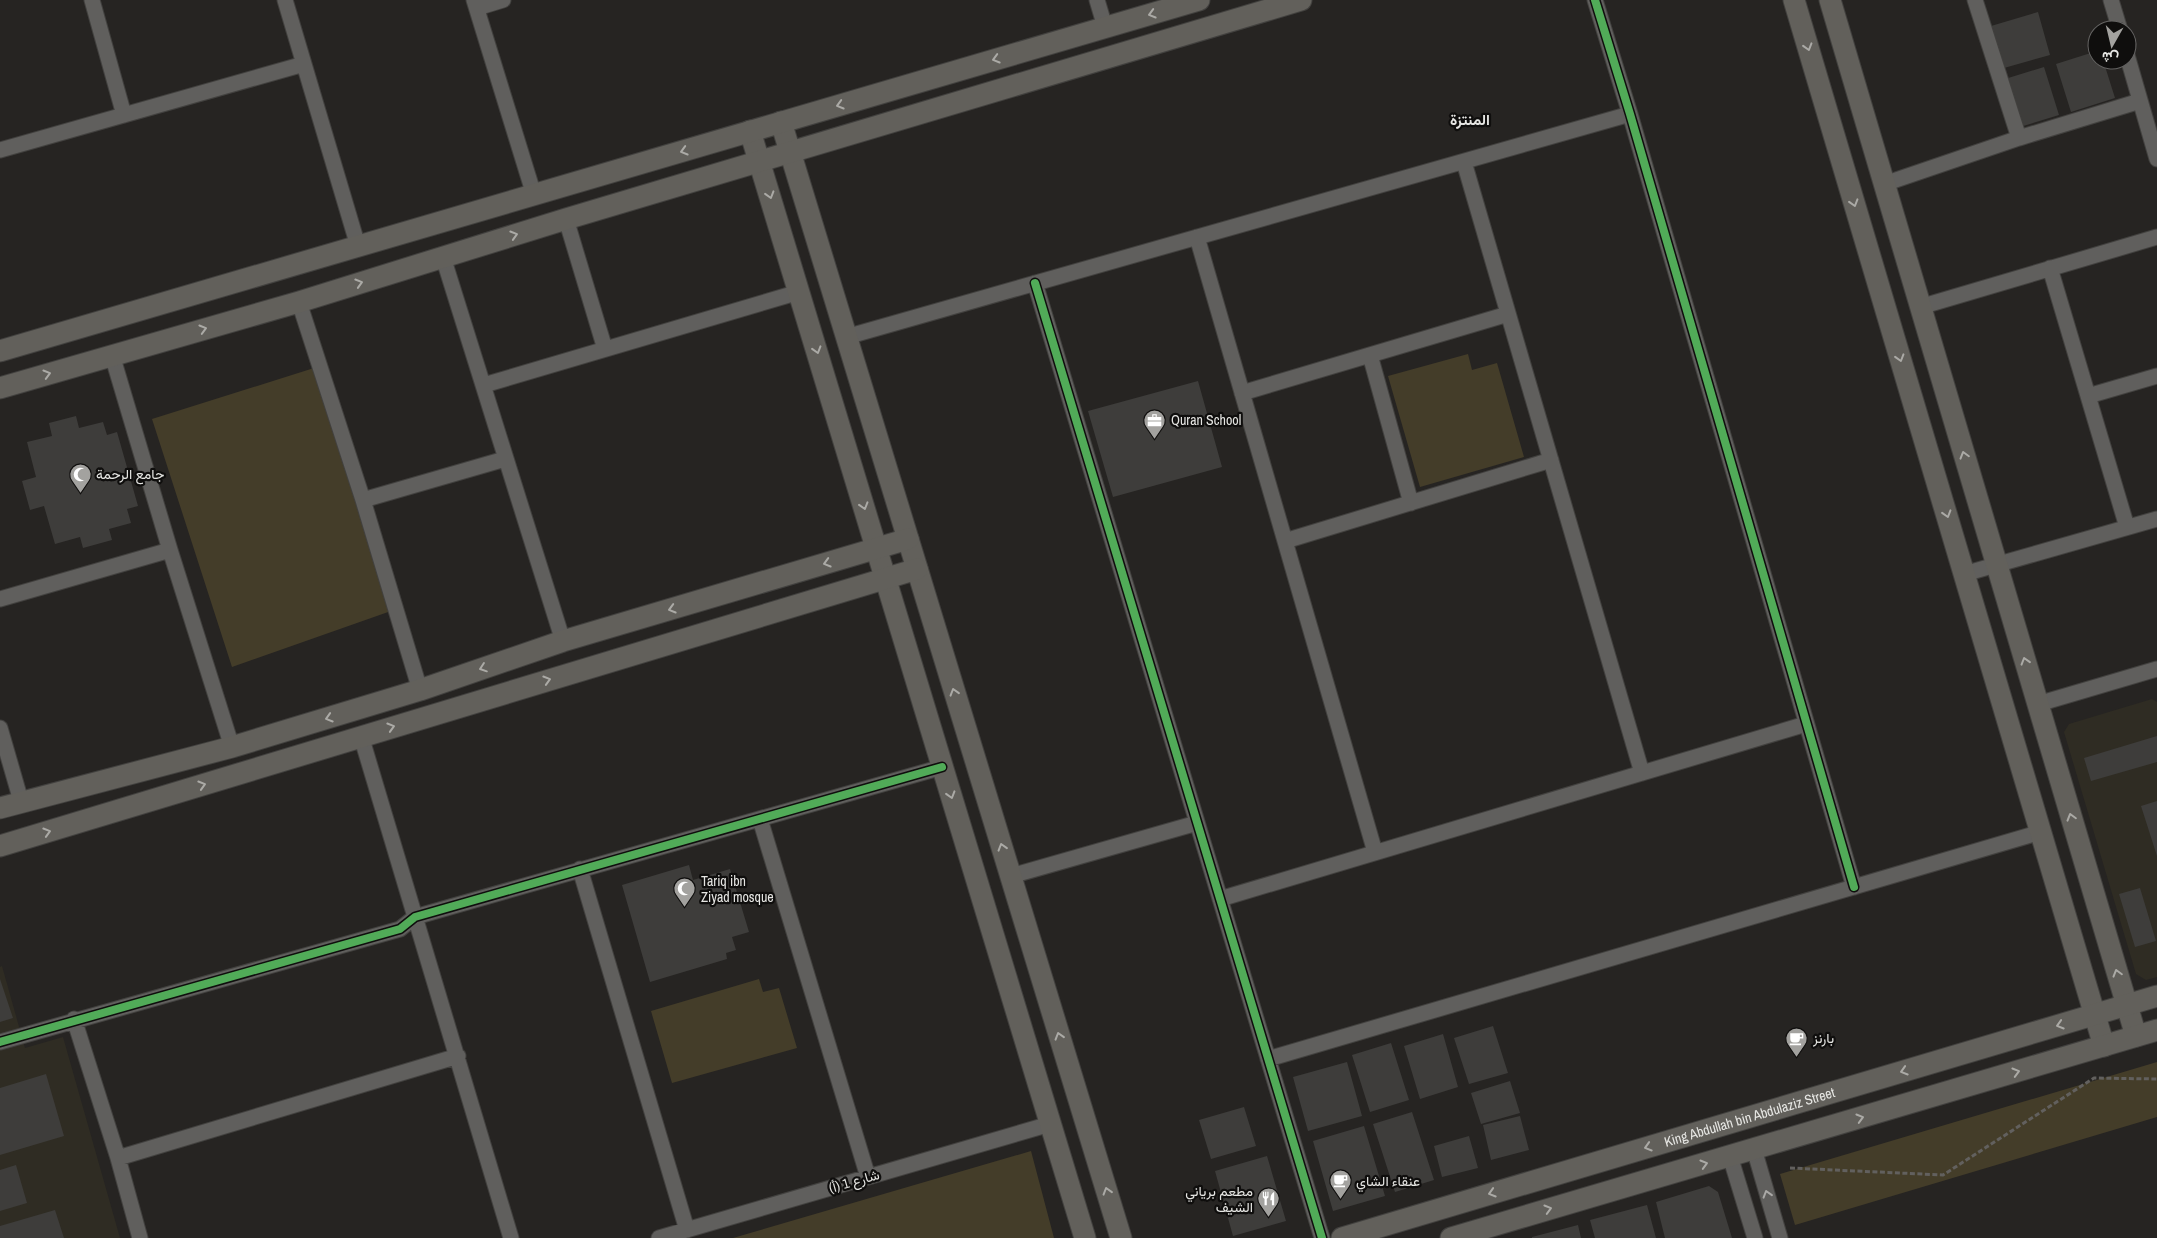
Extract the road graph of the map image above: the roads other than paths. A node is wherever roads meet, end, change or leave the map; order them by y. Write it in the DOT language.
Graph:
graph roads {
  1 [pos="92,0"];
  2 [pos="285,0"];
  3 [pos="503,0"];
  4 [pos="1097,0"];
  5 [pos="1199,0"];
  6 [pos="1301,0"];
  7 [pos="1595,0"];
  8 [pos="1794,0"];
  9 [pos="1830,0"];
  10 [pos="1975,0"];
  11 [pos="2111,0"];
  12 [pos="476,4"];
  13 [pos="2117,20"];
  14 [pos="1105,28"];
  15 [pos="304,64"];
  16 [pos="2131,70"];
  17 [pos="2140,100"];
  18 [pos="1630,114"];
  19 [pos="124,115"];
  20 [pos="781,122"];
  21 [pos="750,131"];
  22 [pos="2019,138"];
  23 [pos="0,150"];
  24 [pos="790,152"];
  25 [pos="2157,159"];
  26 [pos="760,162"];
  27 [pos="1464,162"];
  28 [pos="1884,184"];
  29 [pos="534,195"];
  30 [pos="566,219"];
  31 [pos="1197,237"];
  32 [pos="2157,237"];
  33 [pos="358,246"];
  34 [pos="443,257"];
  35 [pos="2050,268"];
  36 [pos="1036,283"];
  37 [pos="799,292"];
  38 [pos="299,302"];
  39 [pos="1920,307"];
  40 [pos="1508,314"];
  41 [pos="846,337"];
  42 [pos="605,349"];
  43 [pos="0,351"];
  44 [pos="112,355"];
  45 [pos="1370,355"];
  46 [pos="2157,376"];
  47 [pos="484,384"];
  48 [pos="0,388"];
  49 [pos="1242,392"];
  50 [pos="2088,396"];
  51 [pos="505,459"];
  52 [pos="1551,460"];
  53 [pos="363,500"];
  54 [pos="1411,503"];
  55 [pos="2157,519"];
  56 [pos="2127,527"];
  57 [pos="908,539"];
  58 [pos="1285,541"];
  59 [pos="876,548"];
  60 [pos="170,550"];
  61 [pos="1996,565"];
  62 [pos="917,569"];
  63 [pos="1964,574"];
  64 [pos="885,578"];
  65 [pos="0,599"];
  66 [pos="563,641"];
  67 [pos="2157,669"];
  68 [pos="420,690"];
  69 [pos="2038,704"];
  70 [pos="1806,724"];
  71 [pos="0,728"];
  72 [pos="361,736"];
  73 [pos="232,747"];
  74 [pos="942,767"];
  75 [pos="1642,773"];
  76 [pos="21,801"];
  77 [pos="0,808"];
  78 [pos="760,819"];
  79 [pos="1197,823"];
  80 [pos="2041,832"];
  81 [pos="0,846"];
  82 [pos="1375,852"];
  83 [pos="580,868"];
  84 [pos="1010,876"];
  85 [pos="1854,887"];
  86 [pos="1220,899"];
  87 [pos="416,917"];
  88 [pos="2157,996"];
  89 [pos="2127,1005"];
  90 [pos="2095,1014"];
  91 [pos="74,1019"];
  92 [pos="2157,1030"];
  93 [pos="2136,1036"];
  94 [pos="0,1042"];
  95 [pos="2104,1046"];
  96 [pos="458,1056"];
  97 [pos="1268,1059"];
  98 [pos="1050,1124"];
  99 [pos="1754,1149"];
  100 [pos="1730,1156"];
  101 [pos="118,1158"];
  102 [pos="868,1177"];
  103 [pos="687,1230"];
  104 [pos="140,1238"];
  105 [pos="511,1238"];
  106 [pos="659,1238"];
  107 [pos="1085,1238"];
  108 [pos="1121,1238"];
  109 [pos="1322,1238"];
  110 [pos="1342,1238"];
  111 [pos="1451,1238"];
  112 [pos="1755,1238"];
  113 [pos="1780,1238"];
  1 -- 19 [label="street"];
  2 -- 15 [label="street"];
  3 -- 12 [label="street"];
  4 -- 14 [label="street"];
  5 -- 14 [label="main road, one-way"];
  6 -- 24 [label="main road"];
  7 -- 18 [label="street"];
  8 -- 63 [label="main road, one-way"];
  9 -- 28 [label="main road"];
  10 -- 22 [label="street"];
  11 -- 13 [label="street"];
  12 -- 29 [label="street"];
  14 -- 20 [label="main road, one-way"];
  15 -- 19 [label="street"];
  15 -- 33 [label="street"];
  16 -- 17 [label="street"];
  17 -- 22 [label="street"];
  17 -- 25 [label="street"];
  18 -- 27 [label="street"];
  18 -- 70 [label="street"];
  19 -- 23 [label="street"];
  20 -- 21 [label="main road"];
  20 -- 24 [label="main road"];
  21 -- 26 [label="main road"];
  21 -- 29 [label="main road, one-way"];
  22 -- 28 [label="street"];
  24 -- 26 [label="main road"];
  24 -- 41 [label="main road"];
  26 -- 30 [label="main road"];
  26 -- 37 [label="main road, one-way"];
  27 -- 31 [label="street"];
  27 -- 40 [label="street"];
  28 -- 39 [label="main road"];
  29 -- 33 [label="main road"];
  34 -- 30 [label="main road, one-way"];
  30 -- 42 [label="street"];
  31 -- 36 [label="street"];
  31 -- 49 [label="street"];
  32 -- 35 [label="street"];
  33 -- 43 [label="main road"];
  38 -- 34 [label="main road, one-way"];
  34 -- 47 [label="street"];
  35 -- 39 [label="street"];
  35 -- 50 [label="street"];
  36 -- 41 [label="street"];
  36 -- 79 [label="street"];
  37 -- 42 [label="street"];
  37 -- 59 [label="main road, one-way"];
  44 -- 38 [label="main road, one-way"];
  38 -- 53 [label="street"];
  61 -- 39 [label="main road, one-way"];
  40 -- 45 [label="street"];
  40 -- 52 [label="street"];
  41 -- 57 [label="main road"];
  42 -- 47 [label="street"];
  48 -- 44 [label="main road, one-way"];
  44 -- 60 [label="street"];
  45 -- 49 [label="street"];
  45 -- 54 [label="street"];
  46 -- 50 [label="street"];
  47 -- 51 [label="street"];
  49 -- 58 [label="street"];
  50 -- 56 [label="street"];
  51 -- 53 [label="street"];
  51 -- 66 [label="street"];
  52 -- 54 [label="street"];
  52 -- 75 [label="street"];
  53 -- 68 [label="street"];
  54 -- 58 [label="street"];
  55 -- 56 [label="street"];
  56 -- 61 [label="street"];
  57 -- 59 [label="main road"];
  57 -- 62 [label="main road"];
  58 -- 82 [label="street"];
  59 -- 64 [label="main road"];
  59 -- 66 [label="main road, one-way"];
  60 -- 65 [label="street"];
  60 -- 73 [label="street"];
  61 -- 63 [label="street"];
  69 -- 61 [label="main road, one-way"];
  62 -- 64 [label="main road"];
  84 -- 62 [label="main road, one-way"];
  63 -- 80 [label="main road"];
  72 -- 64 [label="main road, one-way"];
  64 -- 74 [label="main road"];
  66 -- 68 [label="main road, one-way"];
  67 -- 69 [label="street"];
  68 -- 73 [label="main road, one-way"];
  89 -- 69 [label="main road, one-way"];
  70 -- 75 [label="street"];
  70 -- 85 [label="street"];
  71 -- 76 [label="street"];
  81 -- 72 [label="main road, one-way"];
  72 -- 87 [label="street"];
  73 -- 76 [label="main road"];
  74 -- 78 [label="street"];
  74 -- 98 [label="main road, one-way"];
  75 -- 82 [label="street"];
  76 -- 77 [label="main road"];
  78 -- 83 [label="street"];
  78 -- 102 [label="street"];
  79 -- 84 [label="street"];
  79 -- 86 [label="street"];
  80 -- 85 [label="street"];
  80 -- 90 [label="main road"];
  82 -- 86 [label="street"];
  83 -- 87 [label="street"];
  83 -- 103 [label="street"];
  108 -- 84 [label="main road, one-way"];
  85 -- 97 [label="street"];
  86 -- 97 [label="street"];
  87 -- 91 [label="street"];
  87 -- 96 [label="street"];
  88 -- 89 [label="main road, King Abdullah bin Abdulaziz Street"];
  89 -- 90 [label="main road, King Abdullah bin Abdulaziz Street"];
  89 -- 93 [label="main road"];
  90 -- 95 [label="main road"];
  90 -- 110 [label="main road, King Abdullah bin Abdulaziz Street, one-way"];
  91 -- 94 [label="street"];
  91 -- 101 [label="street"];
  92 -- 93 [label="main road"];
  93 -- 95 [label="main road"];
  99 -- 95 [label="main road, one-way"];
  96 -- 101 [label="street"];
  96 -- 105 [label="street"];
  97 -- 109 [label="street"];
  98 -- 102 [label="street, شارع 1 (أ)"];
  98 -- 107 [label="main road"];
  99 -- 100 [label="main road"];
  113 -- 99 [label="street, one-way"];
  111 -- 100 [label="main road, one-way"];
  100 -- 112 [label="street"];
  101 -- 104 [label="street"];
  102 -- 103 [label="street, شارع 1 (أ)"];
  103 -- 106 [label="street, شارع 1 (أ)"];
}
